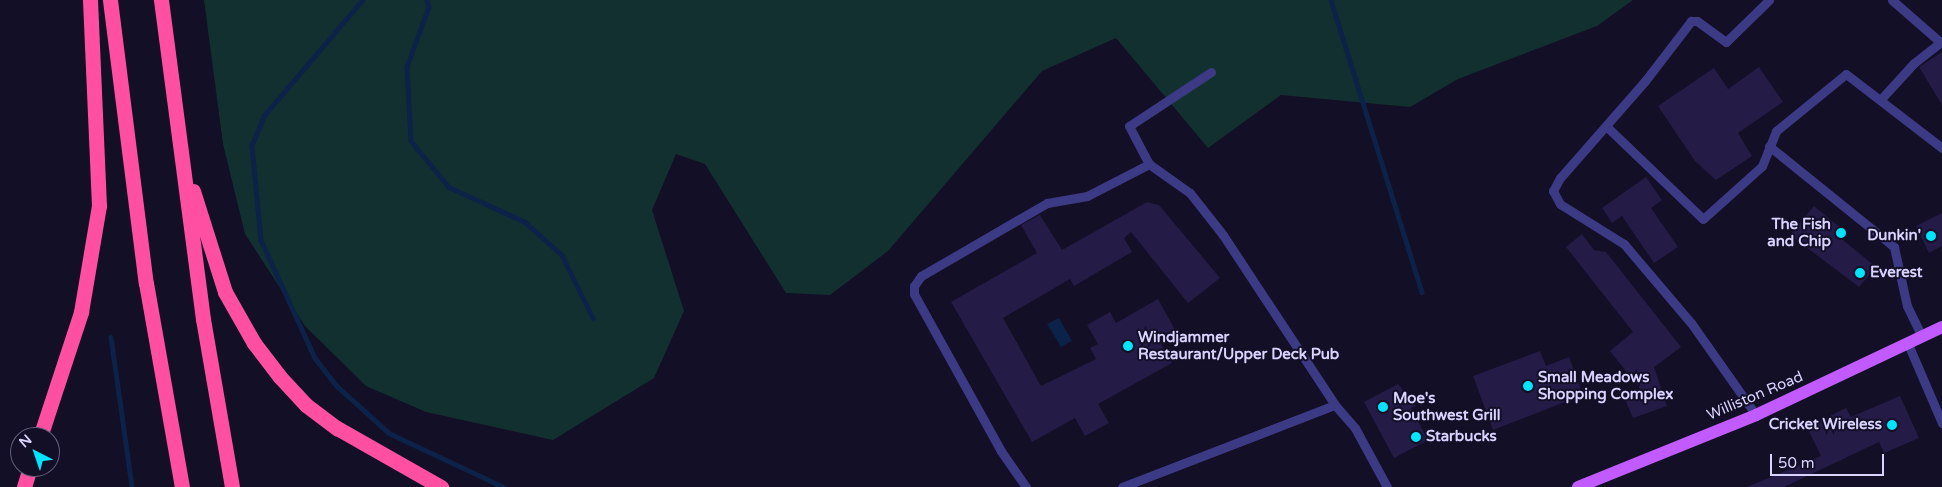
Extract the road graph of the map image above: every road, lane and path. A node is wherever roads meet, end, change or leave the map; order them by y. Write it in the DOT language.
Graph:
graph roads {
  1 [pos="90,0"];
  2 [pos="110,0"];
  3 [pos="161,0"];
  4 [pos="1769,0"];
  5 [pos="1892,0"];
  6 [pos="1941,41"];
  7 [pos="1211,72"];
  8 [pos="1881,99"];
  9 [pos="1606,126"];
  10 [pos="1769,146"];
  11 [pos="180,148"];
  12 [pos="1942,148"];
  13 [pos="1149,164"];
  14 [pos="1942,327"];
  15 [pos="1922,337"];
  16 [pos="1908,344"];
  17 [pos="1335,405"];
  18 [pos="1756,415"];
  19 [pos="1942,422"];
  20 [pos="43,427"];
  21 [pos="182,487"];
  22 [pos="232,487"];
  23 [pos="441,487"];
  24 [pos="1026,487"];
  25 [pos="1122,487"];
  26 [pos="1387,487"];
  27 [pos="1578,487"];
  1 -- 20 [label="highway"];
  2 -- 21 [label="highway"];
  3 -- 11 [label="highway"];
  4 -- 9 [label="lane"];
  5 -- 6 [label="lane"];
  6 -- 8 [label="lane"];
  7 -- 13 [label="lane"];
  8 -- 10 [label="lane"];
  8 -- 12 [label="lane"];
  9 -- 10 [label="lane"];
  9 -- 18 [label="lane"];
  10 -- 15 [label="lane"];
  11 -- 22 [label="highway"];
  11 -- 23 [label="highway"];
  13 -- 17 [label="lane"];
  13 -- 24 [label="lane"];
  14 -- 15 [label="main road, Williston Road"];
  15 -- 16 [label="main road, Williston Road"];
  16 -- 18 [label="main road, Williston Road"];
  16 -- 19 [label="lane"];
  17 -- 25 [label="lane"];
  17 -- 26 [label="lane"];
  18 -- 27 [label="main road, Williston Road"];
}
